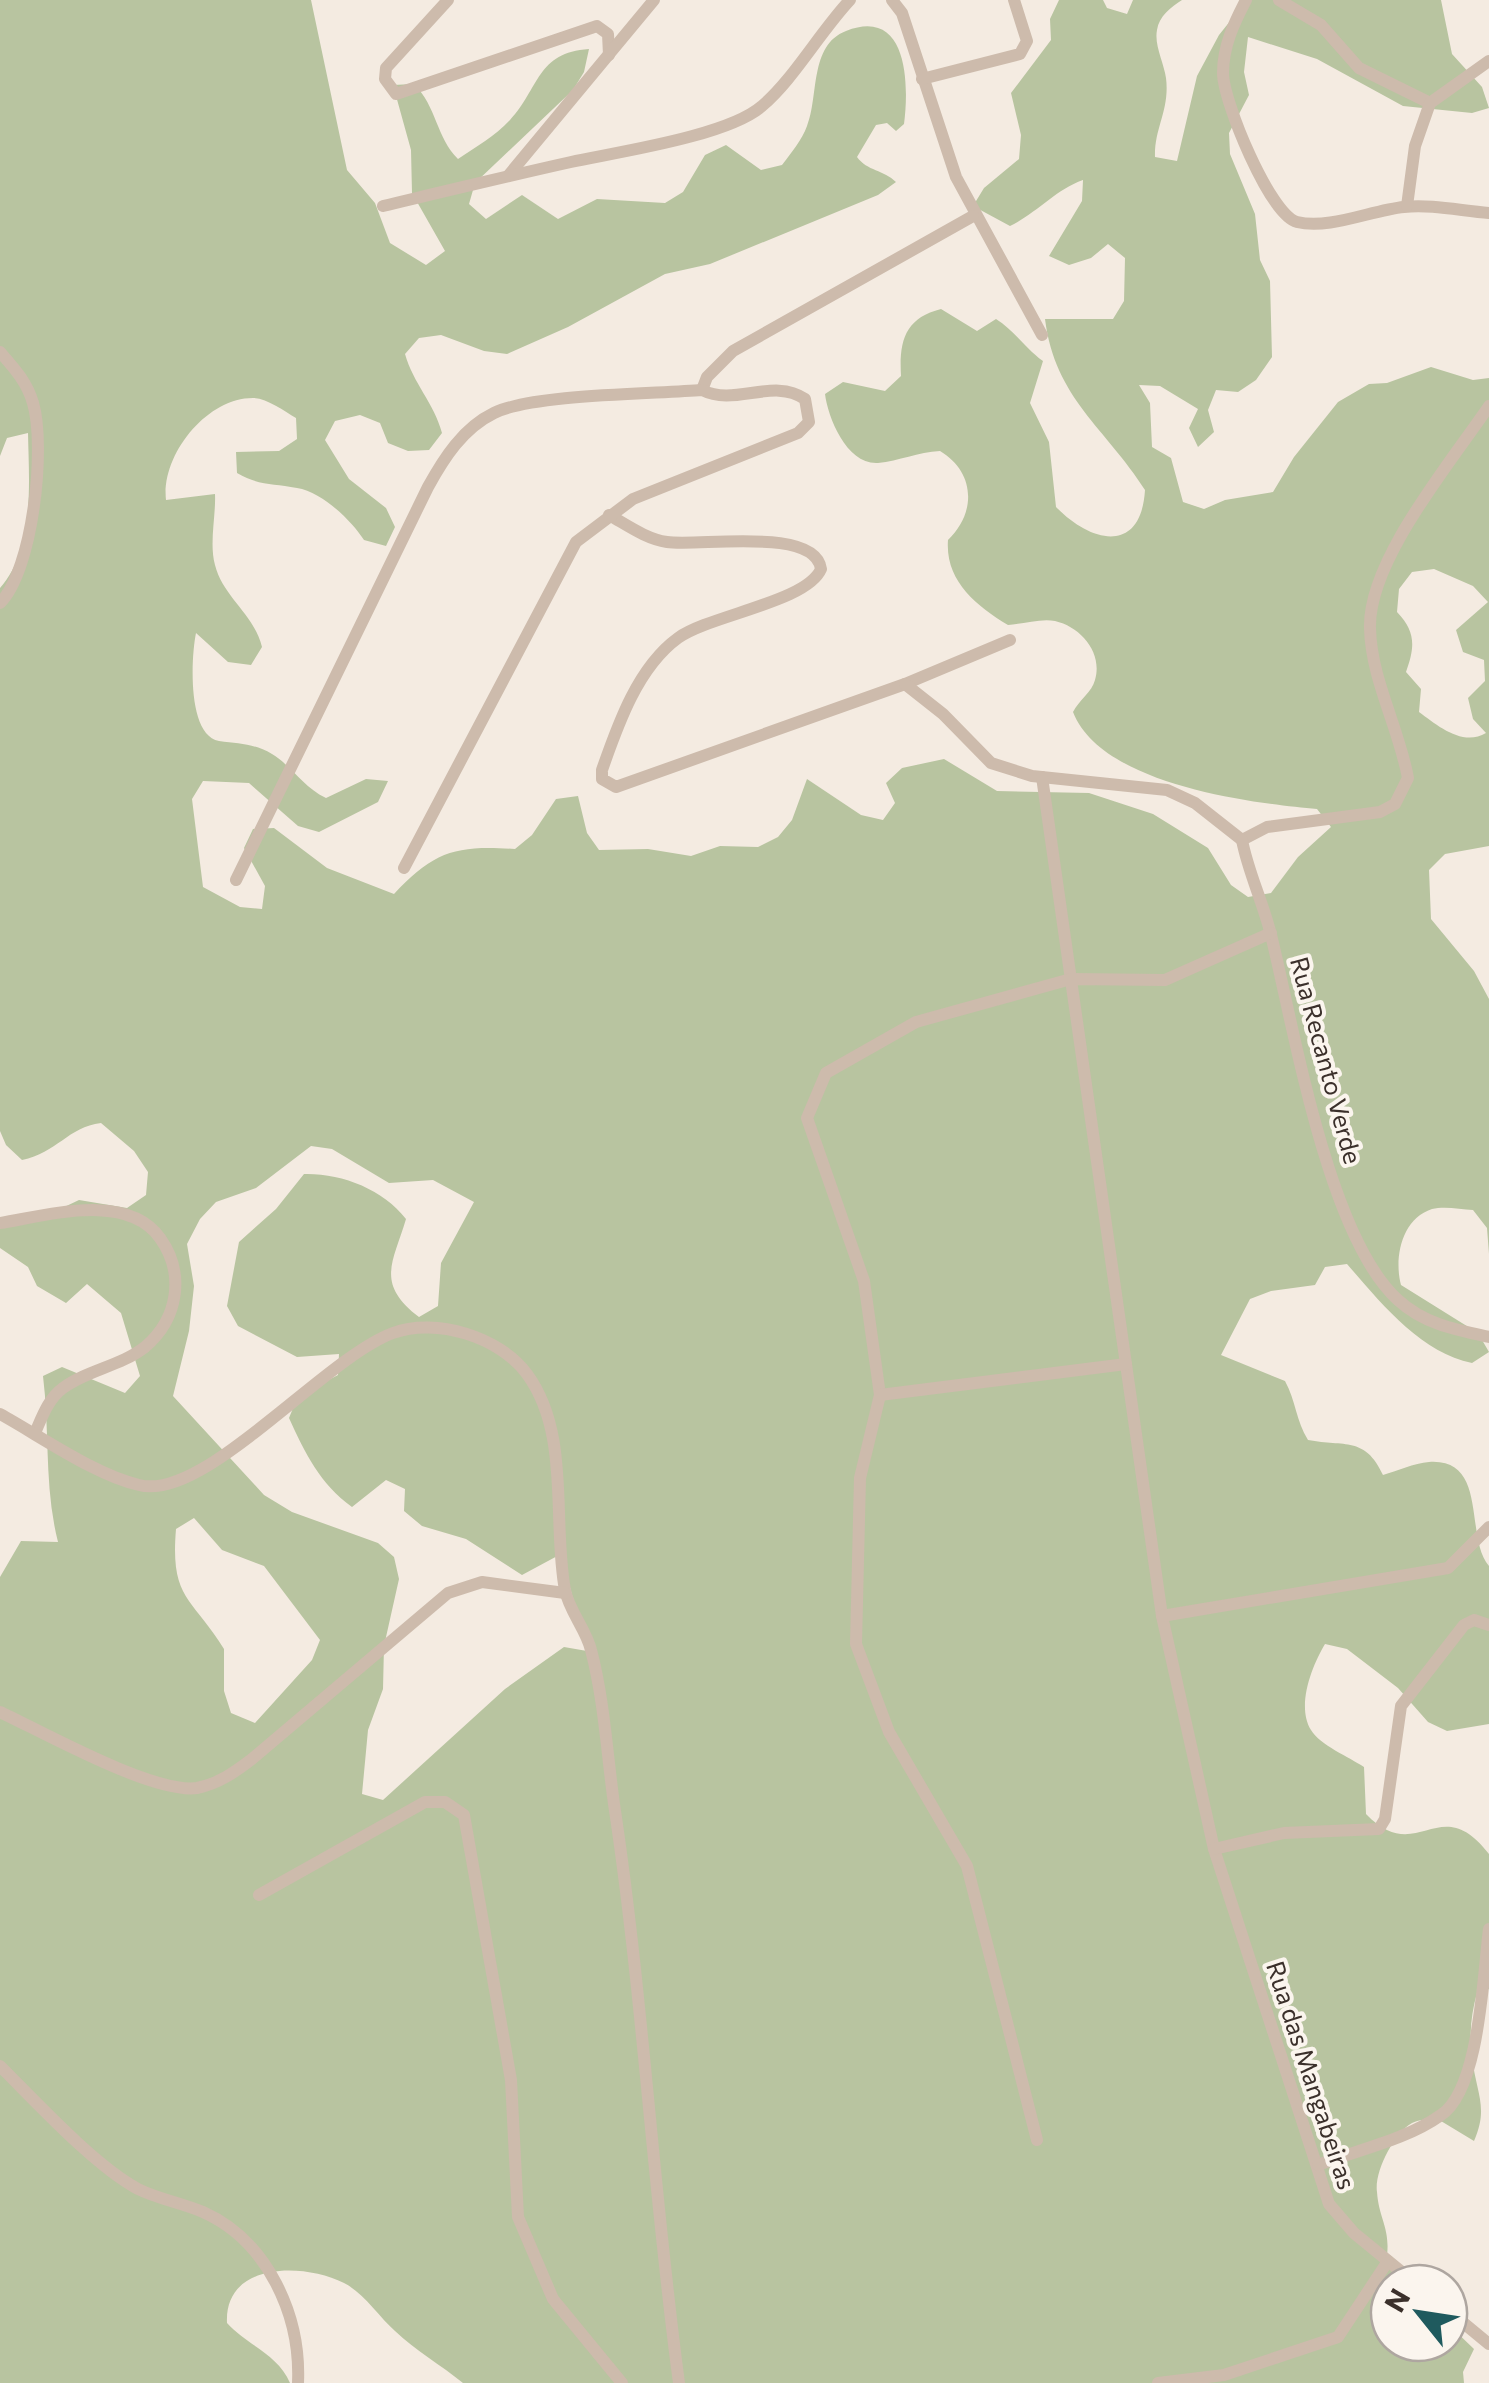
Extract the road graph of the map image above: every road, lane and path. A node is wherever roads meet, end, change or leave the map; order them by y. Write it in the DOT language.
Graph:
graph roads {
  1 [pos="448,0"];
  2 [pos="654,0"];
  3 [pos="850,0"];
  4 [pos="892,0"];
  5 [pos="1014,0"];
  6 [pos="1246,0"];
  7 [pos="1279,0"];
  8 [pos="610,55"];
  9 [pos="1489,61"];
  10 [pos="922,79"];
  11 [pos="1430,103"];
  12 [pos="508,176"];
  13 [pos="384,206"];
  14 [pos="1408,206"];
  15 [pos="1489,213"];
  16 [pos="973,216"];
  17 [pos="1042,334"];
  18 [pos="0,352"];
  19 [pos="702,390"];
  20 [pos="1489,406"];
  21 [pos="609,515"];
  22 [pos="0,603"];
  23 [pos="1010,640"];
  24 [pos="904,684"];
  25 [pos="1042,777"];
  26 [pos="1242,840"];
  27 [pos="404,868"];
  28 [pos="236,880"];
  29 [pos="1271,933"];
  30 [pos="1071,980"];
  31 [pos="0,1224"];
  32 [pos="1489,1336"];
  33 [pos="1126,1364"];
  34 [pos="880,1395"];
  35 [pos="0,1414"];
  36 [pos="35,1433"];
  37 [pos="1489,1527"];
  38 [pos="565,1593"];
  39 [pos="1162,1616"];
  40 [pos="1489,1625"];
  41 [pos="0,1712"];
  42 [pos="1214,1849"];
  43 [pos="259,1896"];
  44 [pos="1489,1929"];
  45 [pos="0,2066"];
  46 [pos="1036,2140"];
  47 [pos="1318,2165"];
  48 [pos="1388,2260"];
  49 [pos="1392,2263"];
  50 [pos="1469,2328"];
  51 [pos="1489,2344"];
  52 [pos="298,2383"];
  53 [pos="622,2383"];
  54 [pos="679,2383"];
  55 [pos="1158,2383"];
  1 -- 8 [label="street"];
  2 -- 8 [label="street"];
  3 -- 12 [label="street"];
  4 -- 10 [label="street"];
  5 -- 10 [label="street"];
  6 -- 14 [label="street"];
  7 -- 11 [label="street"];
  8 -- 12 [label="street"];
  9 -- 11 [label="street"];
  10 -- 16 [label="street"];
  11 -- 14 [label="street"];
  12 -- 13 [label="street"];
  14 -- 15 [label="street"];
  16 -- 17 [label="street"];
  16 -- 19 [label="street"];
  18 -- 22 [label="street"];
  19 -- 21 [label="street"];
  19 -- 28 [label="street"];
  20 -- 26 [label="street"];
  21 -- 24 [label="street"];
  21 -- 27 [label="street"];
  23 -- 24 [label="street"];
  24 -- 25 [label="street"];
  25 -- 26 [label="street"];
  25 -- 30 [label="street, Rua das Mangabeiras"];
  26 -- 29 [label="street, Rua Recanto Verde"];
  29 -- 30 [label="street"];
  29 -- 32 [label="street, Rua Recanto Verde"];
  30 -- 33 [label="street, Rua das Mangabeiras"];
  30 -- 34 [label="street"];
  31 -- 36 [label="street"];
  33 -- 34 [label="street"];
  33 -- 39 [label="street, Rua das Mangabeiras"];
  34 -- 46 [label="street"];
  35 -- 36 [label="street"];
  36 -- 38 [label="street"];
  37 -- 39 [label="street"];
  38 -- 41 [label="street"];
  38 -- 54 [label="street"];
  39 -- 42 [label="street, Rua das Mangabeiras"];
  40 -- 42 [label="street"];
  42 -- 47 [label="street, Rua das Mangabeiras"];
  43 -- 53 [label="street"];
  44 -- 47 [label="street"];
  45 -- 52 [label="street"];
  47 -- 48 [label="street, Rua das Mangabeiras"];
  48 -- 49 [label="street, Rua das Mangabeiras"];
  48 -- 55 [label="street"];
  50 -- 51 [label="street"];
}
